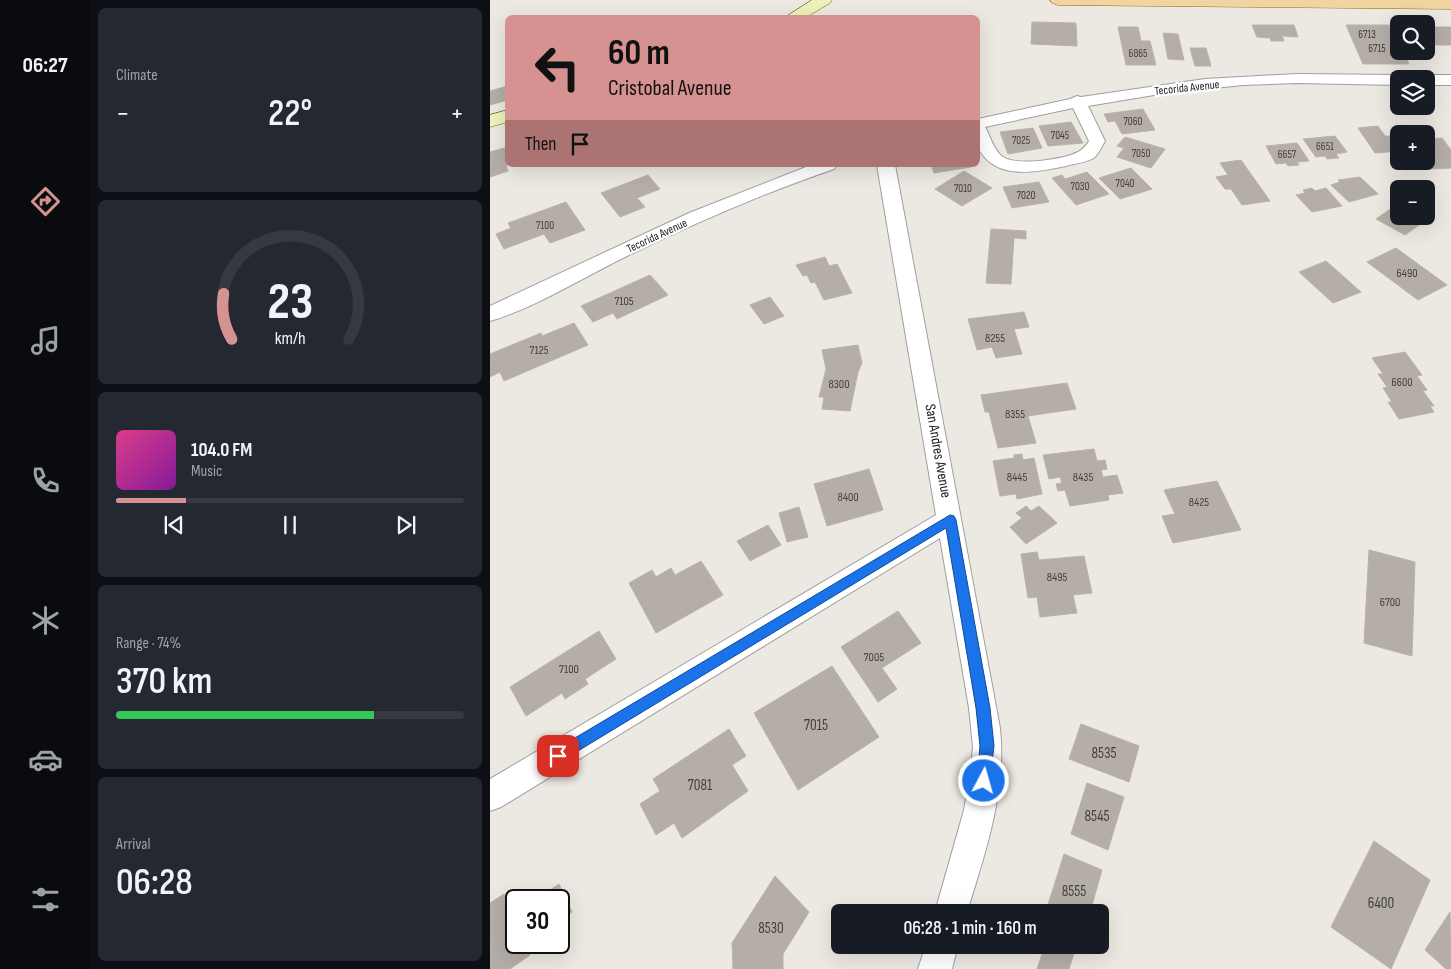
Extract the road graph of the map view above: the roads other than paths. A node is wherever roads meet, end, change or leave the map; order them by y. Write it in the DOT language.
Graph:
graph roads {
  1 [pos="824,0"];
  2 [pos="1058,0"];
  3 [pos="1451,4"];
  4 [pos="797,15"];
  5 [pos="1390,80"];
  6 [pos="1435,80"];
  7 [pos="1451,80"];
  8 [pos="1077,101"];
  9 [pos="505,117"];
  10 [pos="490,121"];
  11 [pos="980,124"];
  12 [pos="980,133"];
  13 [pos="822,167"];
  14 [pos="886,167"];
  15 [pos="490,314"];
  16 [pos="950,520"];
  17 [pos="490,796"];
  18 [pos="954,904"];
  19 [pos="939,954"];
  20 [pos="935,969"];
  1 -- 4 [label="main road"];
  2 -- 3 [label="main road"];
  5 -- 8 [label="street, Tecorida Avenue"];
  6 -- 7 [label="street"];
  8 -- 11 [label="street, Tecorida Avenue"];
  8 -- 12 [label="street"];
  9 -- 10 [label="main road"];
  13 -- 15 [label="street, Tecorida Avenue"];
  14 -- 16 [label="street, San Andres Avenue"];
  16 -- 17 [label="street"];
  16 -- 18 [label="street, San Andres Avenue"];
  19 -- 20 [label="street"];
}
